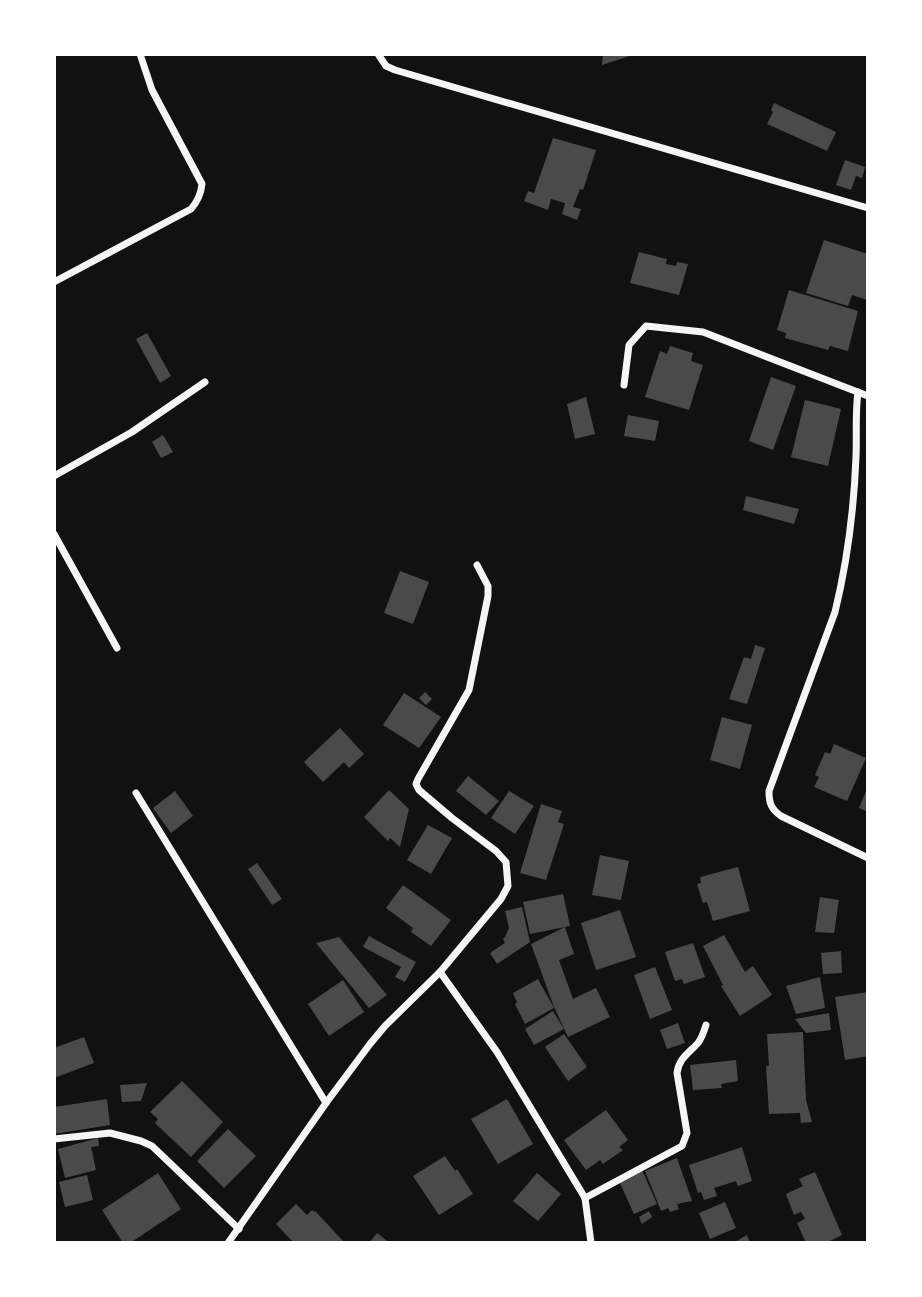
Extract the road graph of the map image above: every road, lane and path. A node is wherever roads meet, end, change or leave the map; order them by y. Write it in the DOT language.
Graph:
graph roads {
  1 [pos="141,54"];
  2 [pos="378,54"];
  3 [pos="868,208"];
  4 [pos="54,282"];
  5 [pos="205,382"];
  6 [pos="624,385"];
  7 [pos="859,392"];
  8 [pos="868,396"];
  9 [pos="54,476"];
  10 [pos="54,534"];
  11 [pos="477,565"];
  12 [pos="117,648"];
  13 [pos="136,793"];
  14 [pos="868,858"];
  15 [pos="440,972"];
  16 [pos="706,1026"];
  17 [pos="326,1103"];
  18 [pos="54,1139"];
  19 [pos="585,1198"];
  20 [pos="239,1229"];
  21 [pos="228,1243"];
  22 [pos="591,1243"];
  1 -- 4 [label="street"];
  2 -- 3 [label="street"];
  5 -- 9 [label="street"];
  6 -- 7 [label="street"];
  7 -- 8 [label="street"];
  7 -- 14 [label="street"];
  10 -- 12 [label="street"];
  11 -- 15 [label="street"];
  13 -- 17 [label="street"];
  15 -- 17 [label="street"];
  15 -- 19 [label="street"];
  16 -- 19 [label="street"];
  17 -- 20 [label="street"];
  18 -- 20 [label="street"];
  19 -- 22 [label="street"];
  20 -- 21 [label="street"];
}
